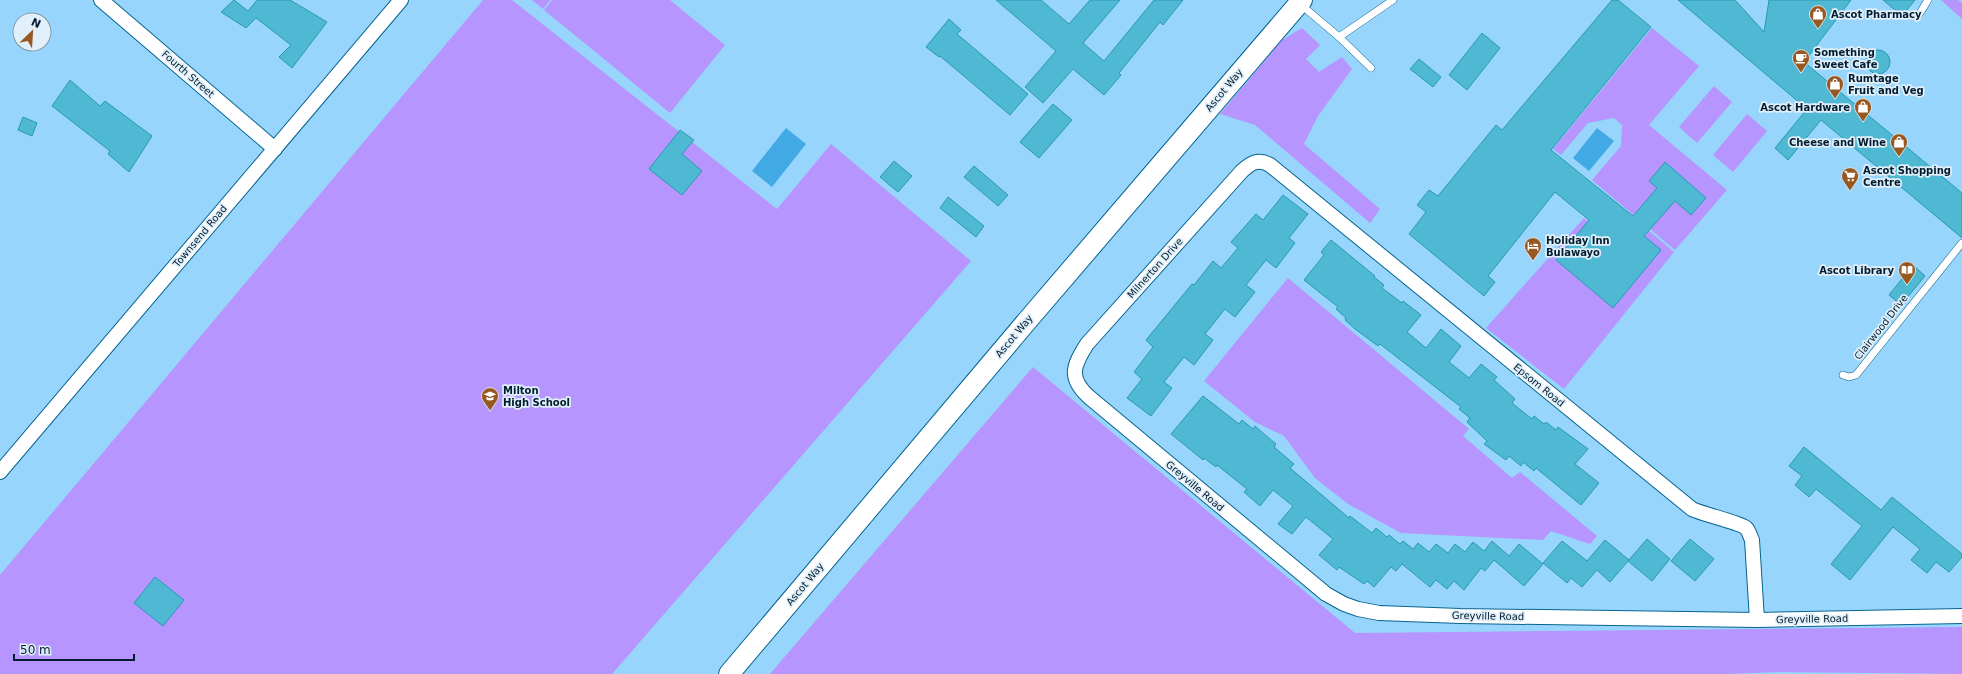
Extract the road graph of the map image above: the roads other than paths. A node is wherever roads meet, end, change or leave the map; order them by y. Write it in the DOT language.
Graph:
graph roads {
  1 [pos="101,0"];
  2 [pos="401,0"];
  3 [pos="1393,0"];
  4 [pos="1928,0"];
  5 [pos="1300,1"];
  6 [pos="1920,13"];
  7 [pos="1339,37"];
  8 [pos="1371,68"];
  9 [pos="275,149"];
  10 [pos="1270,165"];
  11 [pos="1962,243"];
  12 [pos="1843,375"];
  13 [pos="1089,397"];
  14 [pos="0,472"];
  15 [pos="1962,616"];
  16 [pos="1757,620"];
  17 [pos="729,674"];
  1 -- 9 [label="street, Fourth Street"];
  2 -- 9 [label="street, Townsend Road"];
  3 -- 7 [label="lane"];
  4 -- 6 [label="lane"];
  5 -- 7 [label="lane"];
  5 -- 17 [label="main road, Ascot Way"];
  7 -- 8 [label="lane"];
  9 -- 14 [label="street, Townsend Road"];
  10 -- 13 [label="street, Milnerton Drive"];
  10 -- 16 [label="street, Epsom Road"];
  11 -- 12 [label="lane, Clairwood Drive"];
  13 -- 16 [label="street, Greyville Road"];
  15 -- 16 [label="street, Greyville Road"];
}
